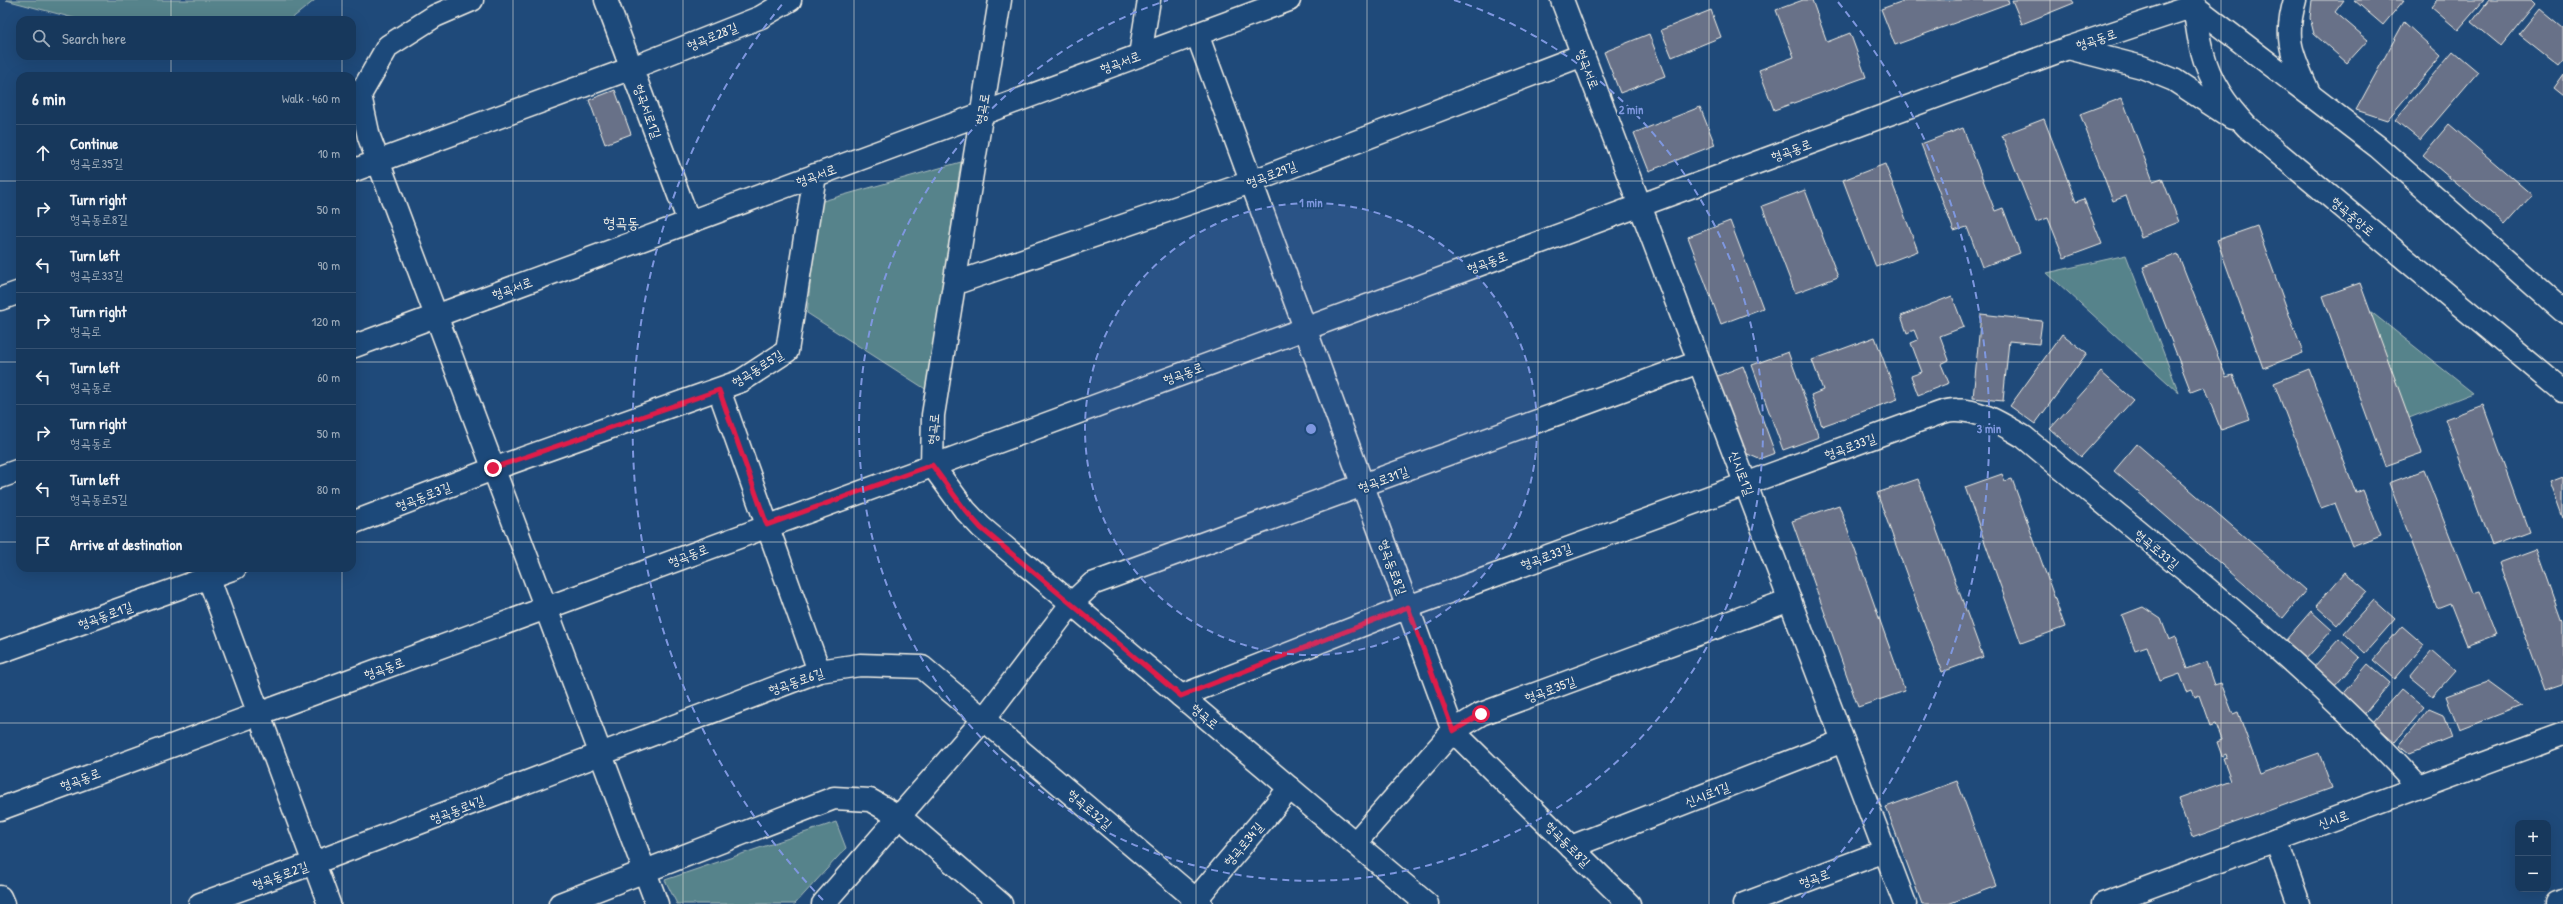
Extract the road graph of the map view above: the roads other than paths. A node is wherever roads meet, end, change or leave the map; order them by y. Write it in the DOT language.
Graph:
graph roads {
  1 [pos="472,0"];
  2 [pos="606,0"];
  3 [pos="790,0"];
  4 [pos="1000,0"];
  5 [pos="1149,0"];
  6 [pos="1289,0"];
  7 [pos="1562,0"];
  8 [pos="2295,0"];
  9 [pos="2198,2"];
  10 [pos="1197,34"];
  11 [pos="2068,48"];
  12 [pos="1140,55"];
  13 [pos="1583,55"];
  14 [pos="632,68"];
  15 [pos="2309,94"];
  16 [pos="981,114"];
  17 [pos="2247,127"];
  18 [pos="378,161"];
  19 [pos="356,169"];
  20 [pos="815,176"];
  21 [pos="1251,182"];
  22 [pos="1640,205"];
  23 [pos="689,222"];
  24 [pos="956,283"];
  25 [pos="16,293"];
  26 [pos="0,299"];
  27 [pos="2563,311"];
  28 [pos="436,316"];
  29 [pos="1305,329"];
  30 [pos="356,346"];
  31 [pos="1700,362"];
  32 [pos="719,390"];
  33 [pos="2563,391"];
  34 [pos="932,465"];
  35 [pos="493,468"];
  36 [pos="16,471"];
  37 [pos="0,477"];
  38 [pos="1746,484"];
  39 [pos="1363,486"];
  40 [pos="356,521"];
  41 [pos="767,525"];
  42 [pos="207,573"];
  43 [pos="1790,600"];
  44 [pos="1072,603"];
  45 [pos="1408,607"];
  46 [pos="546,608"];
  47 [pos="0,652"];
  48 [pos="819,671"];
  49 [pos="1181,696"];
  50 [pos="259,713"];
  51 [pos="984,719"];
  52 [pos="1453,731"];
  53 [pos="2563,734"];
  54 [pos="1843,741"];
  55 [pos="600,754"];
  56 [pos="2419,787"];
  57 [pos="1290,788"];
  58 [pos="0,809"];
  59 [pos="900,817"];
  60 [pos="2276,840"];
  61 [pos="1355,843"];
  62 [pos="1571,847"];
  63 [pos="1885,851"];
  64 [pos="314,863"];
  65 [pos="645,873"];
  66 [pos="0,897"];
  67 [pos="1196,902"];
  68 [pos="2563,902"];
  69 [pos="2,904"];
  70 [pos="200,904"];
  71 [pos="330,904"];
  72 [pos="560,904"];
  73 [pos="657,904"];
  74 [pos="823,904"];
  75 [pos="1001,904"];
  76 [pos="1427,904"];
  77 [pos="1629,904"];
  78 [pos="1744,904"];
  79 [pos="1905,904"];
  80 [pos="2103,904"];
  81 [pos="2299,904"];
  82 [pos="2556,904"];
  1 -- 18 [label="street"];
  2 -- 14 [label="street, 형곡서로1길"];
  3 -- 14 [label="street, 형곡로28길"];
  4 -- 16 [label="street, 형곡로"];
  5 -- 12 [label="street"];
  6 -- 10 [label="street, 형곡서로"];
  7 -- 13 [label="street, 형곡서로"];
  8 -- 15 [label="street"];
  9 -- 11 [label="street, 형곡동로"];
  9 -- 15 [label="street"];
  9 -- 17 [label="street, 형곡중앙로"];
  10 -- 12 [label="street, 형곡서로"];
  10 -- 21 [label="street"];
  11 -- 17 [label="street"];
  11 -- 22 [label="street, 형곡동로"];
  12 -- 16 [label="street, 형곡서로"];
  13 -- 21 [label="street, 형곡로29길"];
  13 -- 22 [label="street, 형곡서로"];
  14 -- 18 [label="street"];
  14 -- 23 [label="street, 형곡서로1길"];
  15 -- 27 [label="street"];
  16 -- 20 [label="street, 형곡서로"];
  16 -- 24 [label="street, 형곡로"];
  17 -- 33 [label="street, 형곡중앙로"];
  18 -- 19 [label="street"];
  18 -- 28 [label="street"];
  20 -- 23 [label="street, 형곡서로"];
  20 -- 32 [label="street, 형곡동로5길"];
  21 -- 24 [label="street, 형곡로29길"];
  21 -- 29 [label="street"];
  22 -- 29 [label="street, 형곡동로"];
  22 -- 31 [label="street, 신시로1길"];
  23 -- 28 [label="street, 형곡서로"];
  24 -- 34 [label="street, 형곡로"];
  25 -- 26 [label="street"];
  28 -- 30 [label="street, 형곡서로"];
  28 -- 35 [label="street"];
  29 -- 34 [label="street, 형곡동로"];
  29 -- 39 [label="street, 형곡동로8길"];
  31 -- 38 [label="street, 신시로1길"];
  31 -- 39 [label="street, 형곡로31길"];
  32 -- 35 [label="street, 형곡동로5길"];
  32 -- 41 [label="street"];
  34 -- 41 [label="street, 형곡동로"];
  34 -- 44 [label="street, 형곡로"];
  35 -- 40 [label="street, 형곡동로3길"];
  35 -- 46 [label="street"];
  36 -- 37 [label="street"];
  38 -- 43 [label="street, 신시로1길"];
  38 -- 45 [label="street, 형곡로33길"];
  38 -- 56 [label="street, 형곡로33길"];
  39 -- 44 [label="street, 형곡로31길"];
  39 -- 45 [label="street, 형곡동로8길"];
  41 -- 46 [label="street, 형곡동로"];
  41 -- 48 [label="street"];
  42 -- 47 [label="street, 형곡동로1길"];
  42 -- 50 [label="street"];
  43 -- 52 [label="street, 형곡로35길"];
  43 -- 54 [label="street, 신시로1길"];
  44 -- 49 [label="street, 형곡로"];
  44 -- 51 [label="street"];
  45 -- 49 [label="street, 형곡로33길"];
  45 -- 52 [label="street, 형곡동로8길"];
  46 -- 50 [label="street, 형곡동로"];
  46 -- 55 [label="street"];
  48 -- 51 [label="street, 형곡동로6길"];
  48 -- 55 [label="street, 형곡동로6길"];
  49 -- 57 [label="street, 형곡로"];
  50 -- 58 [label="street, 형곡동로"];
  50 -- 64 [label="street"];
  51 -- 59 [label="street"];
  51 -- 67 [label="street, 형곡로32길"];
  52 -- 61 [label="street, 형곡로35길"];
  52 -- 62 [label="street, 형곡동로8길"];
  53 -- 56 [label="street, 신시로"];
  54 -- 62 [label="street, 신시로1길"];
  54 -- 63 [label="street, 신시로1길"];
  55 -- 64 [label="street, 형곡동로4길"];
  55 -- 65 [label="street"];
  56 -- 60 [label="street, 신시로"];
  57 -- 61 [label="street, 형곡로"];
  57 -- 67 [label="street, 형곡로34길"];
  59 -- 65 [label="street"];
  59 -- 74 [label="street"];
  59 -- 75 [label="street"];
  60 -- 80 [label="street, 신시로"];
  60 -- 81 [label="street"];
  61 -- 76 [label="street, 형곡로"];
  62 -- 77 [label="street, 형곡동로8길"];
  63 -- 78 [label="street, 형곡로"];
  63 -- 79 [label="street, 신시로1길"];
  64 -- 70 [label="street, 형곡동로2길"];
  64 -- 71 [label="street"];
  65 -- 72 [label="street"];
  65 -- 73 [label="street"];
  66 -- 69 [label="street"];
  68 -- 82 [label="street"];
}
